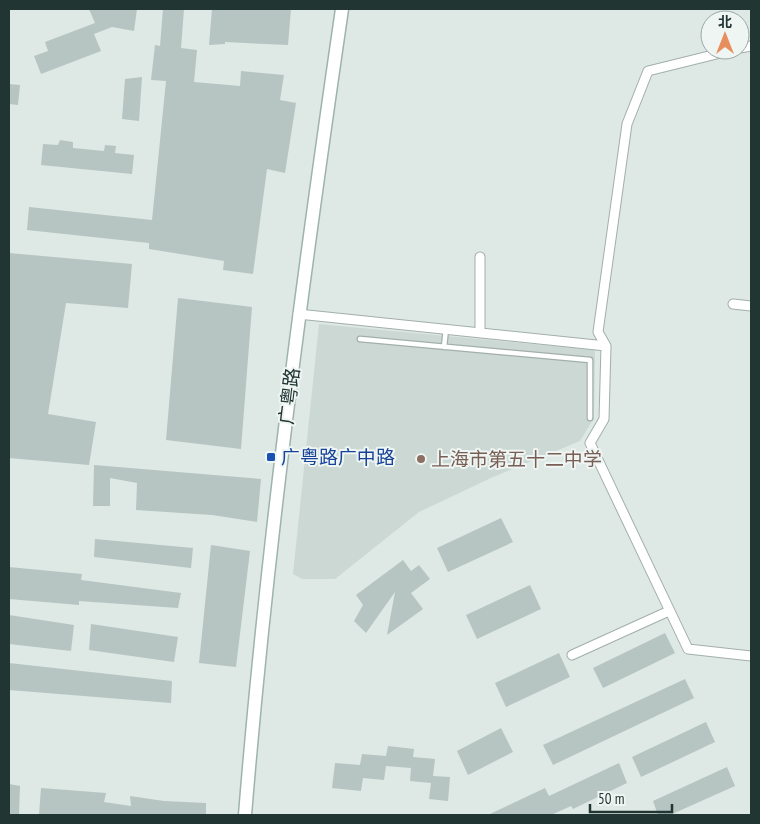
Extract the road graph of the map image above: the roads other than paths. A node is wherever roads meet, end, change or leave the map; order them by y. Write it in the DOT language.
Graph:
graph roads {
  1 [pos="342,9"];
  2 [pos="700,58"];
  3 [pos="480,257"];
  4 [pos="733,304"];
  5 [pos="751,306"];
  6 [pos="298,314"];
  7 [pos="446,329"];
  8 [pos="480,332"];
  9 [pos="360,339"];
  10 [pos="606,346"];
  11 [pos="444,347"];
  12 [pos="590,418"];
  13 [pos="669,611"];
  14 [pos="572,655"];
  15 [pos="751,656"];
  16 [pos="245,815"];
  1 -- 6 [label="main road, 广粤路"];
  2 -- 10 [label="street"];
  3 -- 8 [label="street"];
  4 -- 5 [label="street"];
  6 -- 7 [label="street"];
  6 -- 16 [label="main road, 广粤路"];
  7 -- 8 [label="street"];
  7 -- 11 [label="lane"];
  8 -- 10 [label="street"];
  9 -- 11 [label="lane"];
  10 -- 13 [label="street"];
  11 -- 12 [label="lane"];
  13 -- 14 [label="street"];
  13 -- 15 [label="street"];
}
